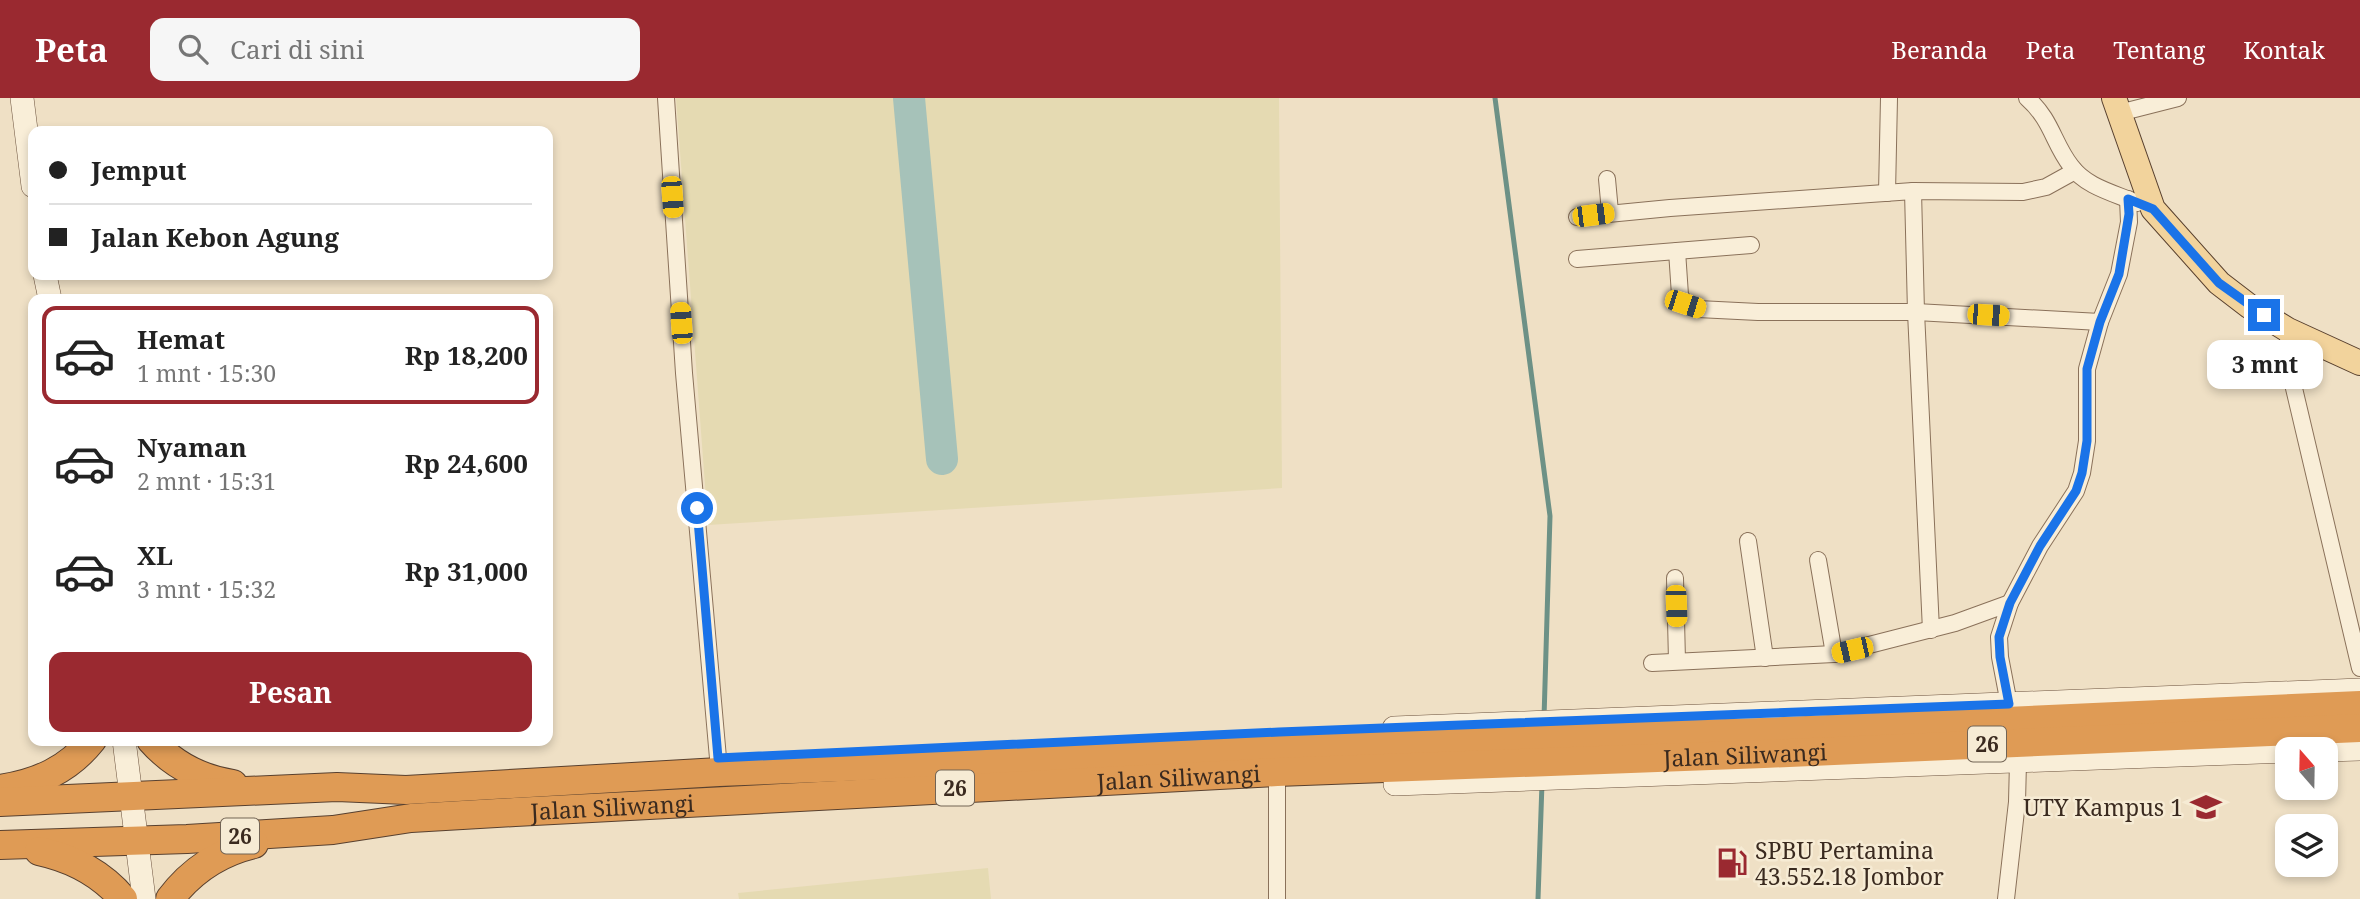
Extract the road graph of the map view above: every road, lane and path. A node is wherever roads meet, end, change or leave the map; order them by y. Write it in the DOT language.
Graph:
graph roads {
  1 [pos="22,98"];
  2 [pos="666,98"];
  3 [pos="1889,98"];
  4 [pos="2027,98"];
  5 [pos="2178,98"];
  6 [pos="2117,105"];
  7 [pos="28,146"];
  8 [pos="2075,171"];
  9 [pos="1607,179"];
  10 [pos="1913,191"];
  11 [pos="1887,193"];
  12 [pos="2128,199"];
  13 [pos="2153,209"];
  14 [pos="1610,212"];
  15 [pos="1577,217"];
  16 [pos="1751,245"];
  17 [pos="1677,251"];
  18 [pos="1577,259"];
  19 [pos="1916,312"];
  20 [pos="2100,322"];
  21 [pos="2288,330"];
  22 [pos="2360,363"];
  23 [pos="1748,541"];
  24 [pos="1818,560"];
  25 [pos="1675,578"];
  26 [pos="2010,603"];
  27 [pos="1931,630"];
  28 [pos="1834,654"];
  29 [pos="1765,659"];
  30 [pos="1677,661"];
  31 [pos="1652,663"];
  32 [pos="2360,668"];
  33 [pos="2360,690"];
  34 [pos="2009,704"];
  35 [pos="2360,705"];
  36 [pos="2360,728"];
  37 [pos="87,746"];
  38 [pos="125,746"];
  39 [pos="158,746"];
  40 [pos="1613,747"];
  41 [pos="2360,749"];
  42 [pos="2338,750"];
  43 [pos="2275,751"];
  44 [pos="1394,756"];
  45 [pos="718,758"];
  46 [pos="2018,762"];
  47 [pos="1277,781"];
  48 [pos="337,787"];
  49 [pos="0,789"];
  50 [pos="289,790"];
  51 [pos="132,797"];
  52 [pos="514,798"];
  53 [pos="0,802"];
  54 [pos="338,830"];
  55 [pos="137,840"];
  56 [pos="0,845"];
  57 [pos="123,899"];
  58 [pos="144,899"];
  59 [pos="170,899"];
  60 [pos="1277,899"];
  61 [pos="2006,899"];
  1 -- 7 [label="street"];
  2 -- 45 [label="street"];
  3 -- 11 [label="street"];
  4 -- 8 [label="street"];
  5 -- 6 [label="street"];
  6 -- 13 [label="main road"];
  8 -- 10 [label="street"];
  8 -- 12 [label="street"];
  9 -- 14 [label="street"];
  10 -- 11 [label="street"];
  10 -- 19 [label="street"];
  11 -- 14 [label="street"];
  12 -- 13 [label="street"];
  12 -- 20 [label="street"];
  13 -- 21 [label="main road"];
  14 -- 15 [label="street"];
  16 -- 17 [label="street"];
  17 -- 18 [label="street"];
  17 -- 19 [label="street"];
  19 -- 20 [label="street"];
  19 -- 27 [label="street"];
  20 -- 26 [label="street"];
  21 -- 22 [label="main road"];
  21 -- 32 [label="street"];
  23 -- 29 [label="street"];
  24 -- 28 [label="street"];
  25 -- 30 [label="street"];
  26 -- 27 [label="street"];
  26 -- 34 [label="street"];
  27 -- 28 [label="street"];
  28 -- 29 [label="street"];
  29 -- 30 [label="street"];
  30 -- 31 [label="street"];
  33 -- 34 [label="street"];
  34 -- 40 [label="street"];
  35 -- 40 [label="highway, Jalan Siliwangi / 26"];
  36 -- 40 [label="highway, Jalan Siliwangi / 26"];
  37 -- 49 [label="highway"];
  38 -- 51 [label="street"];
  39 -- 50 [label="highway"];
  40 -- 44 [label="highway, Jalan Siliwangi / 26"];
  40 -- 44 [label="street"];
  40 -- 46 [label="street"];
  41 -- 42 [label="street"];
  43 -- 46 [label="street"];
  44 -- 45 [label="highway"];
  44 -- 47 [label="highway, Jalan Siliwangi / 26"];
  44 -- 52 [label="highway, Jalan Siliwangi / 26"];
  45 -- 48 [label="highway"];
  46 -- 61 [label="street"];
  47 -- 52 [label="highway, Jalan Siliwangi / 26"];
  47 -- 54 [label="highway"];
  47 -- 60 [label="street"];
  48 -- 50 [label="highway, Jalan Siliwangi / 26"];
  48 -- 52 [label="highway, Jalan Siliwangi / 26"];
  50 -- 51 [label="highway, Jalan Siliwangi / 26"];
  51 -- 53 [label="highway, Jalan Siliwangi / 26"];
  51 -- 55 [label="street"];
  52 -- 54 [label="highway, Jalan Siliwangi / 26"];
  54 -- 55 [label="highway, Jalan Siliwangi / 26"];
  54 -- 59 [label="highway"];
  55 -- 56 [label="highway, Jalan Siliwangi / 26"];
  55 -- 58 [label="street"];
  56 -- 57 [label="highway"];
}
